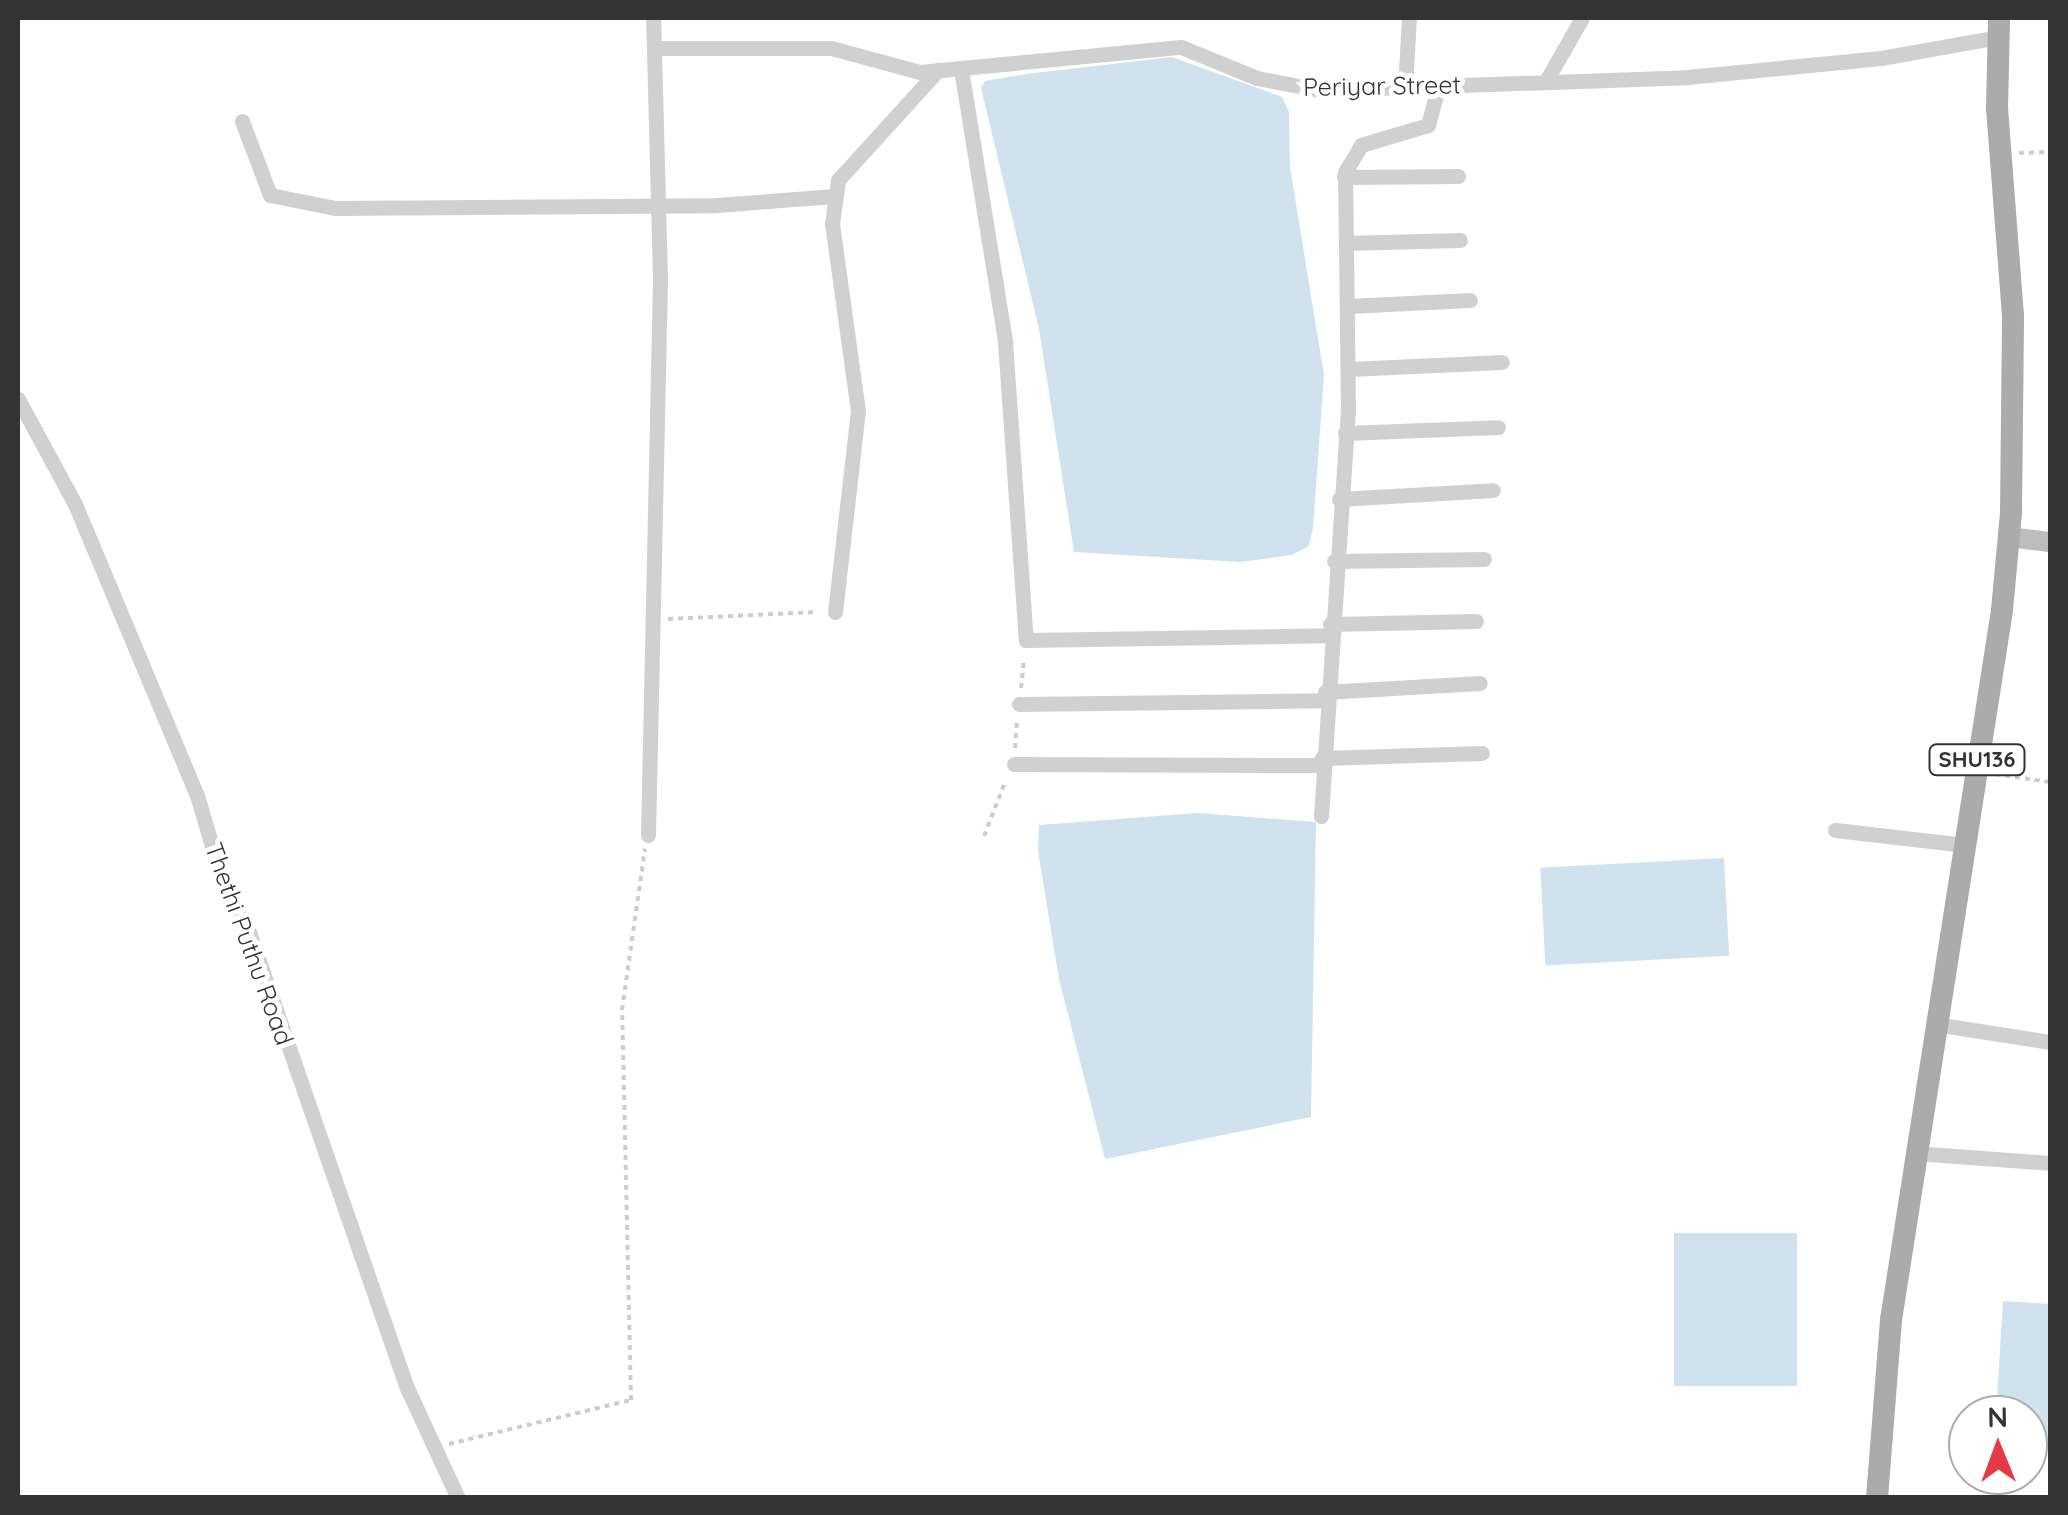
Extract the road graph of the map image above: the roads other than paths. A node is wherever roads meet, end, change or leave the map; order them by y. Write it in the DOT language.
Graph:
graph roads {
  1 [pos="654,18"];
  2 [pos="1409,18"];
  3 [pos="1582,18"];
  4 [pos="1999,27"];
  5 [pos="655,48"];
  6 [pos="961,69"];
  7 [pos="938,70"];
  8 [pos="1546,80"];
  9 [pos="1405,86"];
  10 [pos="1438,86"];
  11 [pos="242,121"];
  12 [pos="1458,176"];
  13 [pos="1344,177"];
  14 [pos="836,196"];
  15 [pos="657,203"];
  16 [pos="1460,240"];
  17 [pos="1346,243"];
  18 [pos="1470,300"];
  19 [pos="1348,306"];
  20 [pos="1502,362"];
  21 [pos="1349,369"];
  22 [pos="18,399"];
  23 [pos="1498,427"];
  24 [pos="1346,433"];
  25 [pos="1494,490"];
  26 [pos="1339,499"];
  27 [pos="2009,537"];
  28 [pos="2050,542"];
  29 [pos="1484,559"];
  30 [pos="1334,561"];
  31 [pos="834,612"];
  32 [pos="1476,621"];
  33 [pos="1329,630"];
  34 [pos="1480,683"];
  35 [pos="1325,696"];
  36 [pos="1019,704"];
  37 [pos="1482,753"];
  38 [pos="1322,762"];
  39 [pos="1014,764"];
  40 [pos="1321,816"];
  41 [pos="1834,830"];
  42 [pos="648,834"];
  43 [pos="1965,845"];
  44 [pos="1935,1024"];
  45 [pos="2050,1042"];
  46 [pos="1915,1154"];
  47 [pos="2050,1162"];
  48 [pos="458,1498"];
  49 [pos="1878,1498"];
  1 -- 5 [label="street"];
  2 -- 9 [label="street"];
  3 -- 8 [label="street"];
  4 -- 8 [label="street, Periyar Street"];
  4 -- 27 [label="main road, SHU136"];
  5 -- 7 [label="street, Periyar Street"];
  5 -- 15 [label="street"];
  6 -- 7 [label="street, Periyar Street"];
  6 -- 9 [label="street, Periyar Street"];
  6 -- 33 [label="street"];
  7 -- 14 [label="street"];
  8 -- 10 [label="street, Periyar Street"];
  9 -- 10 [label="street, Periyar Street"];
  10 -- 13 [label="street"];
  11 -- 15 [label="street"];
  12 -- 13 [label="street"];
  13 -- 17 [label="street"];
  14 -- 15 [label="street"];
  14 -- 31 [label="street"];
  15 -- 42 [label="street"];
  16 -- 17 [label="street"];
  17 -- 19 [label="street"];
  18 -- 19 [label="street"];
  19 -- 21 [label="street"];
  20 -- 21 [label="street"];
  21 -- 24 [label="street"];
  22 -- 48 [label="street, Thethi Puthu Road"];
  23 -- 24 [label="street"];
  24 -- 26 [label="street"];
  25 -- 26 [label="street"];
  26 -- 30 [label="street"];
  27 -- 28 [label="street"];
  27 -- 43 [label="main road, SHU136"];
  29 -- 30 [label="street"];
  30 -- 33 [label="street"];
  32 -- 33 [label="street"];
  33 -- 35 [label="street"];
  34 -- 35 [label="street"];
  35 -- 36 [label="street"];
  35 -- 38 [label="street"];
  37 -- 38 [label="street"];
  38 -- 39 [label="street"];
  38 -- 40 [label="street"];
  41 -- 43 [label="street"];
  43 -- 44 [label="main road, SHU136"];
  44 -- 45 [label="street"];
  44 -- 46 [label="main road, SHU136"];
  46 -- 47 [label="street"];
  46 -- 49 [label="main road, SHU136"];
}
